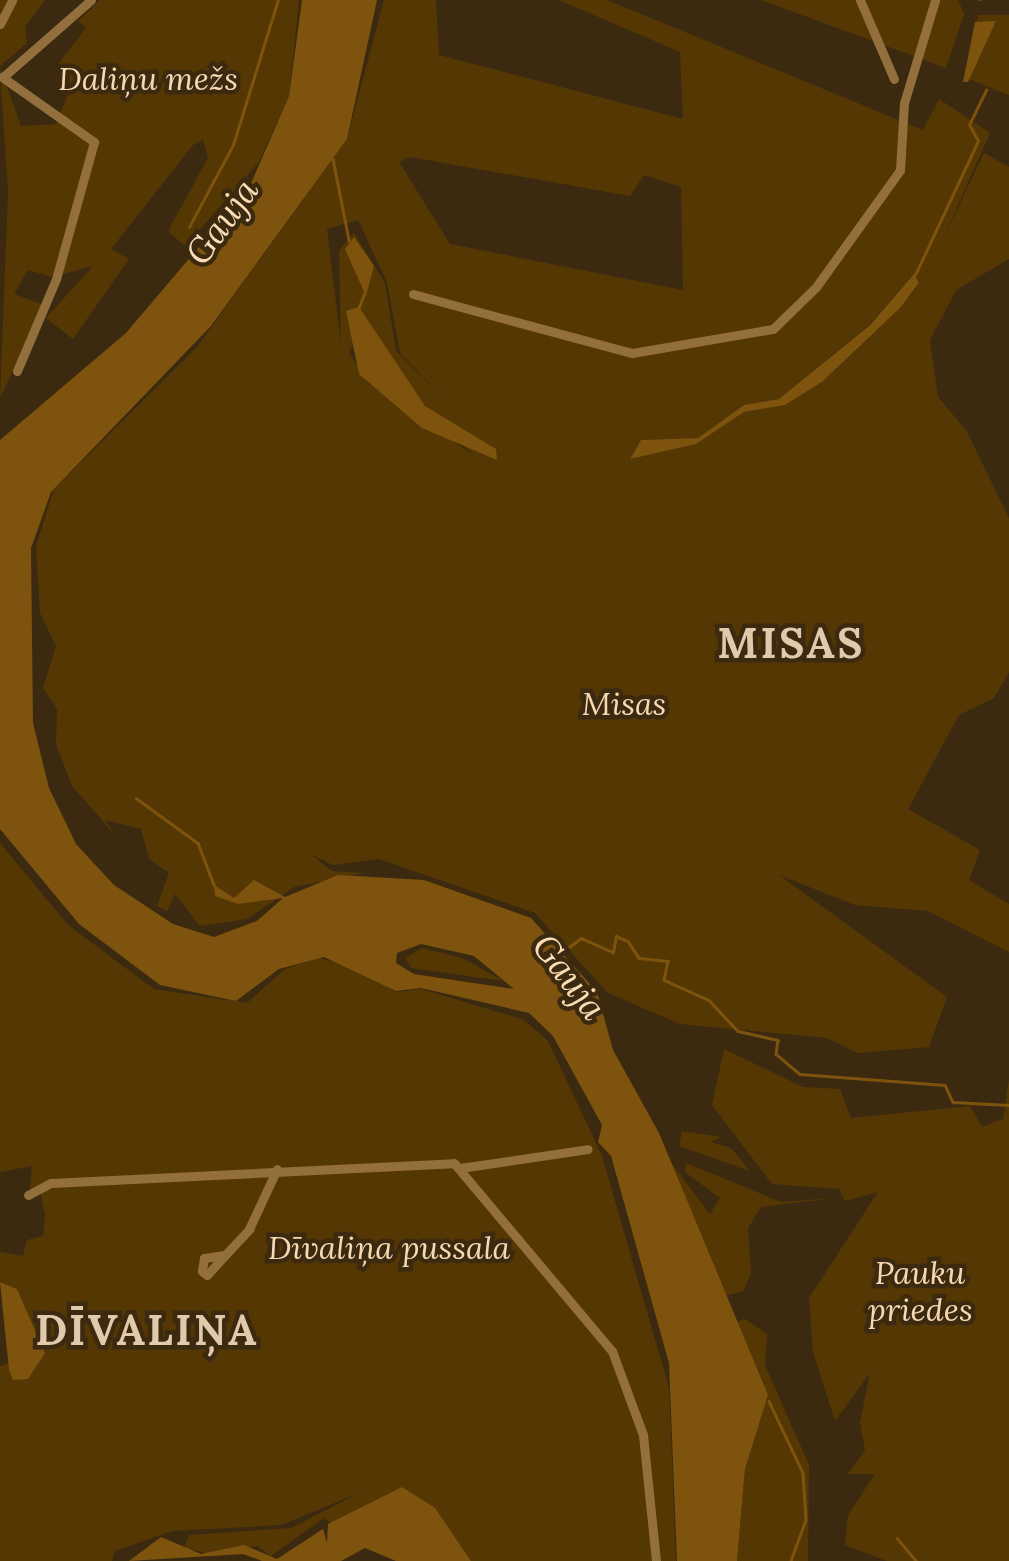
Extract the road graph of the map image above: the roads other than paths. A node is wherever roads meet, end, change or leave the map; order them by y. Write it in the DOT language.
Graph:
graph roads {
  1 [pos="12,0"];
  2 [pos="91,0"];
  3 [pos="860,0"];
  4 [pos="934,0"];
  5 [pos="0,24"];
  6 [pos="1,77"];
  7 [pos="894,79"];
  8 [pos="413,294"];
  9 [pos="17,371"];
  10 [pos="588,1149"];
  11 [pos="460,1168"];
  12 [pos="272,1170"];
  13 [pos="28,1196"];
  14 [pos="225,1255"];
  15 [pos="656,1561"];
  1 -- 5 [label="street"];
  2 -- 6 [label="street"];
  3 -- 7 [label="street"];
  4 -- 8 [label="street"];
  6 -- 9 [label="street"];
  10 -- 11 [label="street"];
  11 -- 12 [label="street"];
  11 -- 15 [label="street"];
  12 -- 13 [label="street"];
  12 -- 14 [label="street"];
}
